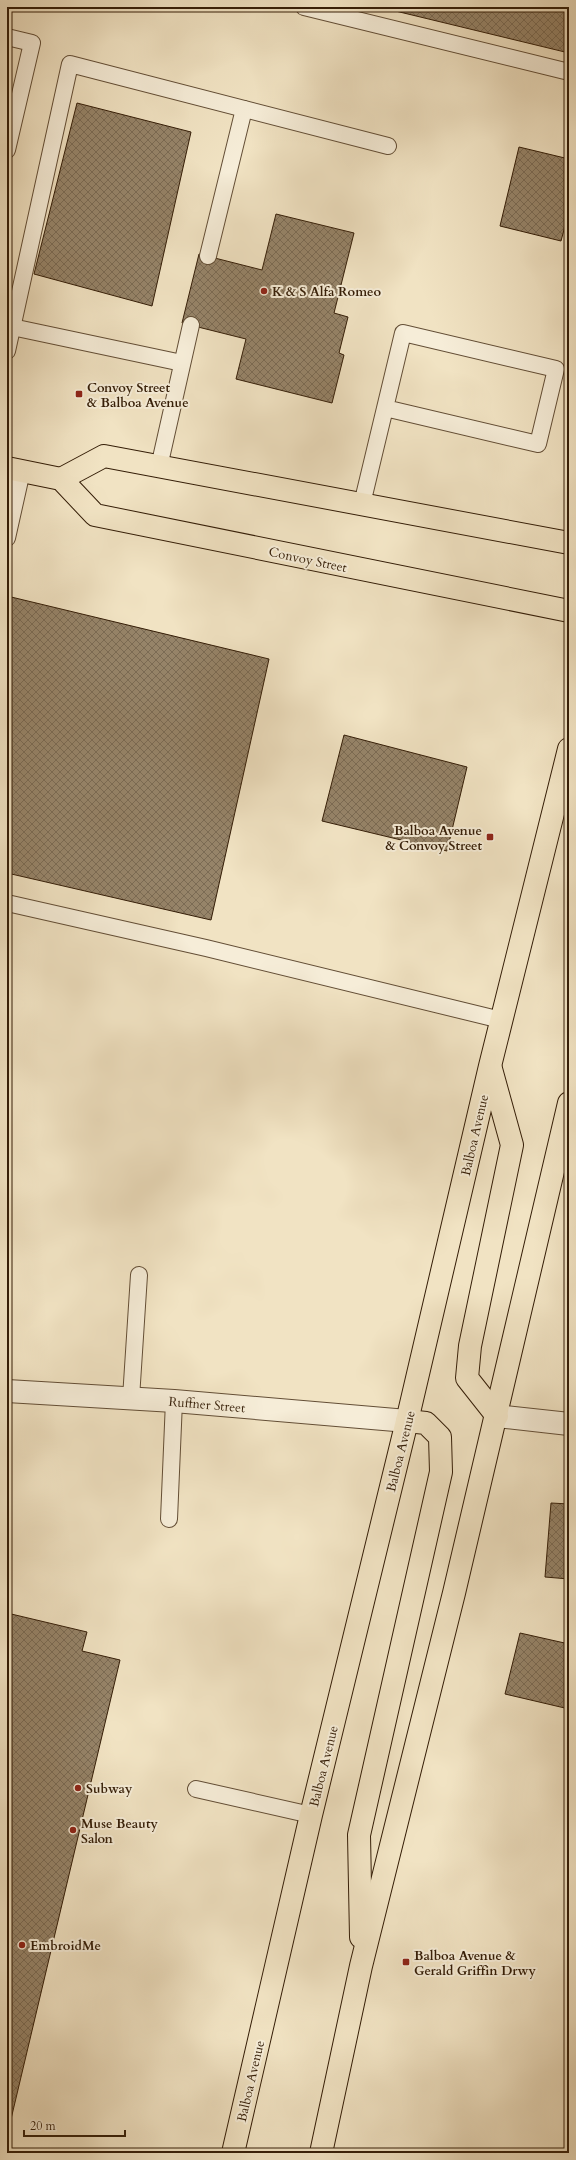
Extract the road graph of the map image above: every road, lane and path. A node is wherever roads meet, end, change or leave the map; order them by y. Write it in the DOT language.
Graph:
graph roads {
  1 [pos="304,7"];
  2 [pos="7,37"];
  3 [pos="569,72"];
  4 [pos="244,109"];
  5 [pos="11,116"];
  6 [pos="388,146"];
  7 [pos="7,150"];
  8 [pos="208,256"];
  9 [pos="190,325"];
  10 [pos="12,327"];
  11 [pos="7,351"];
  12 [pos="182,363"];
  13 [pos="385,408"];
  14 [pos="159,466"];
  15 [pos="15,469"];
  16 [pos="61,479"];
  17 [pos="362,504"];
  18 [pos="7,538"];
  19 [pos="569,543"];
  20 [pos="569,611"];
  21 [pos="569,749"];
  22 [pos="7,903"];
  23 [pos="502,1020"];
  24 [pos="490,1066"];
  25 [pos="569,1103"];
  26 [pos="139,1275"];
  27 [pos="7,1391"];
  28 [pos="131,1398"];
  29 [pos="174,1401"];
  30 [pos="497,1416"];
  31 [pos="407,1421"];
  32 [pos="569,1424"];
  33 [pos="169,1519"];
  34 [pos="196,1789"];
  35 [pos="311,1815"];
  36 [pos="361,1966"];
  37 [pos="233,2153"];
  38 [pos="321,2153"];
  1 -- 3 [label="lane"];
  2 -- 5 [label="lane"];
  4 -- 6 [label="lane"];
  4 -- 8 [label="lane"];
  4 -- 10 [label="lane"];
  5 -- 7 [label="lane"];
  9 -- 12 [label="lane"];
  10 -- 11 [label="lane"];
  10 -- 12 [label="lane"];
  12 -- 14 [label="lane"];
  13 -- 13 [label="lane"];
  13 -- 17 [label="lane"];
  14 -- 16 [label="main road"];
  14 -- 17 [label="main road"];
  15 -- 16 [label="main road"];
  15 -- 18 [label="lane"];
  16 -- 20 [label="main road, Convoy Street"];
  17 -- 19 [label="main road"];
  21 -- 23 [label="main road, Balboa Avenue"];
  22 -- 23 [label="lane"];
  23 -- 24 [label="main road, Balboa Avenue"];
  24 -- 30 [label="main road"];
  24 -- 31 [label="main road, Balboa Avenue"];
  25 -- 30 [label="main road"];
  26 -- 28 [label="lane"];
  27 -- 28 [label="street, Ruffner Street"];
  28 -- 29 [label="street, Ruffner Street"];
  29 -- 31 [label="street, Ruffner Street"];
  29 -- 33 [label="lane"];
  30 -- 32 [label="street"];
  30 -- 36 [label="main road"];
  31 -- 35 [label="main road, Balboa Avenue"];
  31 -- 36 [label="main road"];
  34 -- 35 [label="lane"];
  35 -- 37 [label="main road, Balboa Avenue"];
  36 -- 38 [label="main road"];
}
